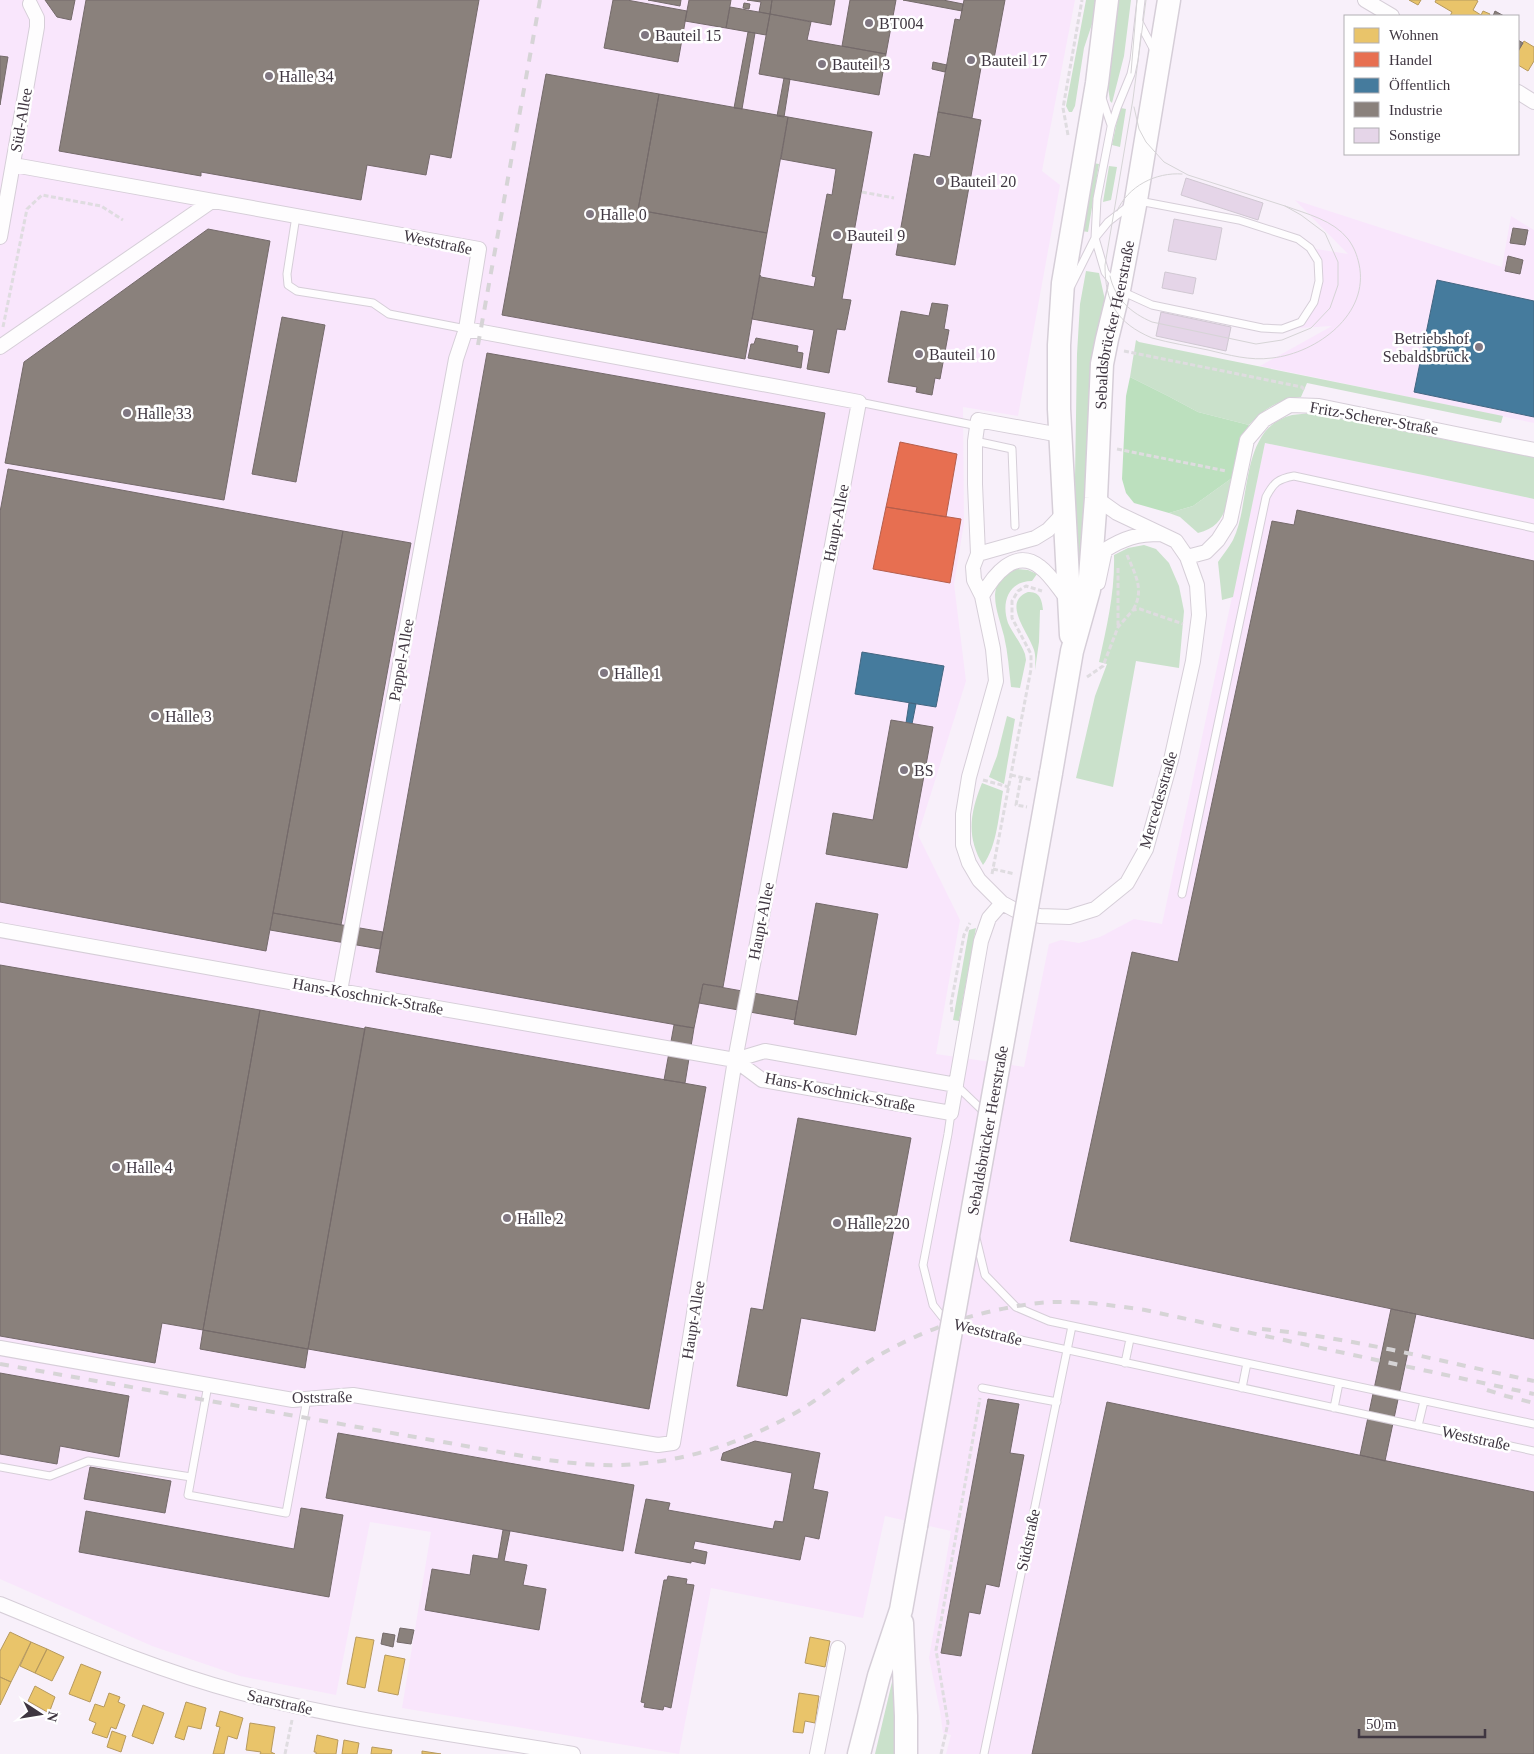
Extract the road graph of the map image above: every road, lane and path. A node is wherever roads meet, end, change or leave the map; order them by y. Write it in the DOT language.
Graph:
graph roads {
  1 [pos="1082,0"];
  2 [pos="1108,0"];
  3 [pos="1141,0"];
  4 [pos="1169,0"];
  5 [pos="1365,0"];
  6 [pos="29,2"];
  7 [pos="1390,15"];
  8 [pos="1139,22"];
  9 [pos="1160,61"];
  10 [pos="1097,83"];
  11 [pos="1519,93"];
  12 [pos="1534,102"];
  13 [pos="1111,127"];
  14 [pos="1069,140"];
  15 [pos="14,166"];
  16 [pos="862,192"];
  17 [pos="894,198"];
  18 [pos="1136,200"];
  19 [pos="212,201"];
  20 [pos="296,216"];
  21 [pos="123,220"];
  22 [pos="0,237"];
  23 [pos="1094,238"];
  24 [pos="1119,290"];
  25 [pos="1062,306"];
  26 [pos="466,329"];
  27 [pos="1,340"];
  28 [pos="1105,348"];
  29 [pos="859,402"];
  30 [pos="1319,406"];
  31 [pos="978,426"];
  32 [pos="1060,435"];
  33 [pos="976,441"];
  34 [pos="1117,441"];
  35 [pos="1534,450"];
  36 [pos="1239,474"];
  37 [pos="1096,498"];
  38 [pos="1065,512"];
  39 [pos="1015,526"];
  40 [pos="1534,528"];
  41 [pos="1164,534"];
  42 [pos="1116,543"];
  43 [pos="978,554"];
  44 [pos="1187,557"];
  45 [pos="1089,590"];
  46 [pos="982,596"];
  47 [pos="1068,600"];
  48 [pos="1118,627"];
  49 [pos="1197,630"];
  50 [pos="1072,651"];
  51 [pos="1065,694"];
  52 [pos="1011,776"];
  53 [pos="969,777"];
  54 [pos="1022,778"];
  55 [pos="1009,787"];
  56 [pos="994,869"];
  57 [pos="1020,875"];
  58 [pos="985,888"];
  59 [pos="1182,894"];
  60 [pos="1002,903"];
  61 [pos="0,930"];
  62 [pos="340,991"];
  63 [pos="736,1060"];
  64 [pos="956,1085"];
  65 [pos="951,1113"];
  66 [pos="1072,1326"];
  67 [pos="1130,1338"];
  68 [pos="0,1348"];
  69 [pos="1067,1350"];
  70 [pos="1125,1363"];
  71 [pos="1247,1363"];
  72 [pos="1339,1383"];
  73 [pos="208,1384"];
  74 [pos="982,1388"];
  75 [pos="1242,1388"];
  76 [pos="308,1399"];
  77 [pos="1424,1401"];
  78 [pos="1057,1402"];
  79 [pos="1334,1408"];
  80 [pos="1534,1424"];
  81 [pos="1418,1426"];
  82 [pos="673,1442"];
  83 [pos="1534,1451"];
  84 [pos="0,1466"];
  85 [pos="191,1478"];
  86 [pos="0,1604"];
  87 [pos="901,1610"];
  88 [pos="838,1648"];
  89 [pos="294,1706"];
  90 [pos="285,1754"];
  91 [pos="573,1754"];
  92 [pos="817,1754"];
  93 [pos="859,1754"];
  94 [pos="906,1754"];
  95 [pos="941,1754"];
  96 [pos="984,1754"];
  1 -- 14 [label="path"];
  2 -- 10 [label="main road, Sebaldsbrücker Heerstraße"];
  3 -- 8 [label="lane"];
  4 -- 9 [label="main road, Sebaldsbrücker Heerstraße"];
  5 -- 7 [label="street"];
  6 -- 15 [label="street, Süd-Allee"];
  8 -- 9 [label="lane"];
  8 -- 13 [label="lane"];
  9 -- 18 [label="main road, Sebaldsbrücker Heerstraße"];
  10 -- 13 [label="lane"];
  10 -- 25 [label="main road, Sebaldsbrücker Heerstraße"];
  11 -- 12 [label="street"];
  13 -- 23 [label="lane"];
  15 -- 19 [label="street, Weststraße"];
  15 -- 22 [label="street, Süd-Allee"];
  16 -- 17 [label="path"];
  18 -- 23 [label="lane"];
  18 -- 24 [label="main road, Sebaldsbrücker Heerstraße"];
  18 -- 24 [label="lane"];
  19 -- 20 [label="street, Weststraße"];
  19 -- 27 [label="street"];
  20 -- 26 [label="lane"];
  20 -- 26 [label="street, Weststraße"];
  21 -- 27 [label="path"];
  23 -- 24 [label="lane"];
  23 -- 25 [label="lane"];
  24 -- 28 [label="main road, Sebaldsbrücker Heerstraße"];
  25 -- 32 [label="main road, Sebaldsbrücker Heerstraße"];
  26 -- 29 [label="street"];
  26 -- 62 [label="street, Pappel-Allee"];
  28 -- 30 [label="path"];
  28 -- 37 [label="main road, Sebaldsbrücker Heerstraße"];
  29 -- 31 [label="lane"];
  29 -- 63 [label="street, Haupt-Allee"];
  30 -- 35 [label="street, Fritz-Scherer-Straße"];
  30 -- 36 [label="street, Fritz-Scherer-Straße"];
  31 -- 32 [label="street"];
  31 -- 33 [label="street, Mercedesstraße"];
  32 -- 38 [label="main road, Sebaldsbrücker Heerstraße"];
  33 -- 39 [label="lane"];
  33 -- 43 [label="street, Mercedesstraße"];
  34 -- 36 [label="path"];
  36 -- 44 [label="street, Fritz-Scherer-Straße"];
  37 -- 41 [label="street, Mercedesstraße"];
  37 -- 45 [label="main road, Sebaldsbrücker Heerstraße"];
  38 -- 43 [label="street"];
  38 -- 47 [label="main road, Sebaldsbrücker Heerstraße"];
  40 -- 59 [label="lane"];
  41 -- 42 [label="street"];
  41 -- 44 [label="street, Mercedesstraße"];
  42 -- 45 [label="street"];
  42 -- 48 [label="path"];
  43 -- 46 [label="street, Mercedesstraße"];
  44 -- 49 [label="street, Mercedesstraße"];
  45 -- 50 [label="main road, Sebaldsbrücker Heerstraße"];
  46 -- 47 [label="street"];
  46 -- 53 [label="street, Mercedesstraße"];
  47 -- 50 [label="main road, Sebaldsbrücker Heerstraße"];
  47 -- 52 [label="path"];
  48 -- 49 [label="path"];
  48 -- 51 [label="path"];
  49 -- 60 [label="street, Mercedesstraße"];
  50 -- 51 [label="main road, Sebaldsbrücker Heerstraße"];
  51 -- 87 [label="main road, Sebaldsbrücker Heerstraße, bridge"];
  52 -- 54 [label="path"];
  52 -- 55 [label="path"];
  53 -- 55 [label="path"];
  53 -- 58 [label="street, Mercedesstraße"];
  55 -- 56 [label="path"];
  56 -- 57 [label="path"];
  56 -- 58 [label="path"];
  58 -- 60 [label="street, Mercedesstraße"];
  60 -- 64 [label="street"];
  61 -- 62 [label="street, Hans-Koschnick-Straße"];
  62 -- 63 [label="street, Hans-Koschnick-Straße"];
  63 -- 64 [label="street, Hans-Koschnick-Straße"];
  63 -- 65 [label="street, Hans-Koschnick-Straße"];
  63 -- 82 [label="street, Haupt-Allee"];
  64 -- 65 [label="street"];
  64 -- 66 [label="lane, Weststraße"];
  65 -- 69 [label="lane, Weststraße"];
  66 -- 67 [label="lane, Weststraße"];
  66 -- 69 [label="lane, Südstraße"];
  67 -- 70 [label="lane"];
  67 -- 71 [label="lane, Weststraße"];
  68 -- 73 [label="street, Oststraße"];
  69 -- 70 [label="lane, Weststraße"];
  69 -- 78 [label="lane, Südstraße"];
  70 -- 75 [label="lane, Weststraße"];
  71 -- 72 [label="lane, Weststraße"];
  71 -- 75 [label="lane"];
  72 -- 77 [label="lane, Weststraße"];
  72 -- 79 [label="lane"];
  73 -- 76 [label="street, Oststraße"];
  73 -- 85 [label="lane"];
  74 -- 78 [label="lane"];
  74 -- 95 [label="path"];
  75 -- 79 [label="lane, Weststraße"];
  76 -- 82 [label="street, Oststraße"];
  76 -- 85 [label="lane"];
  77 -- 80 [label="lane, Weststraße"];
  77 -- 81 [label="lane"];
  78 -- 96 [label="lane, Südstraße"];
  79 -- 81 [label="lane, Weststraße"];
  81 -- 83 [label="lane, Weststraße"];
  84 -- 85 [label="lane"];
  86 -- 89 [label="street, Saarstraße"];
  87 -- 93 [label="main road, Sebaldsbrücker Heerstraße"];
  87 -- 94 [label="main road, Sebaldsbrücker Heerstraße"];
  88 -- 92 [label="street"];
  89 -- 90 [label="path"];
  89 -- 91 [label="street, Saarstraße"];
}
